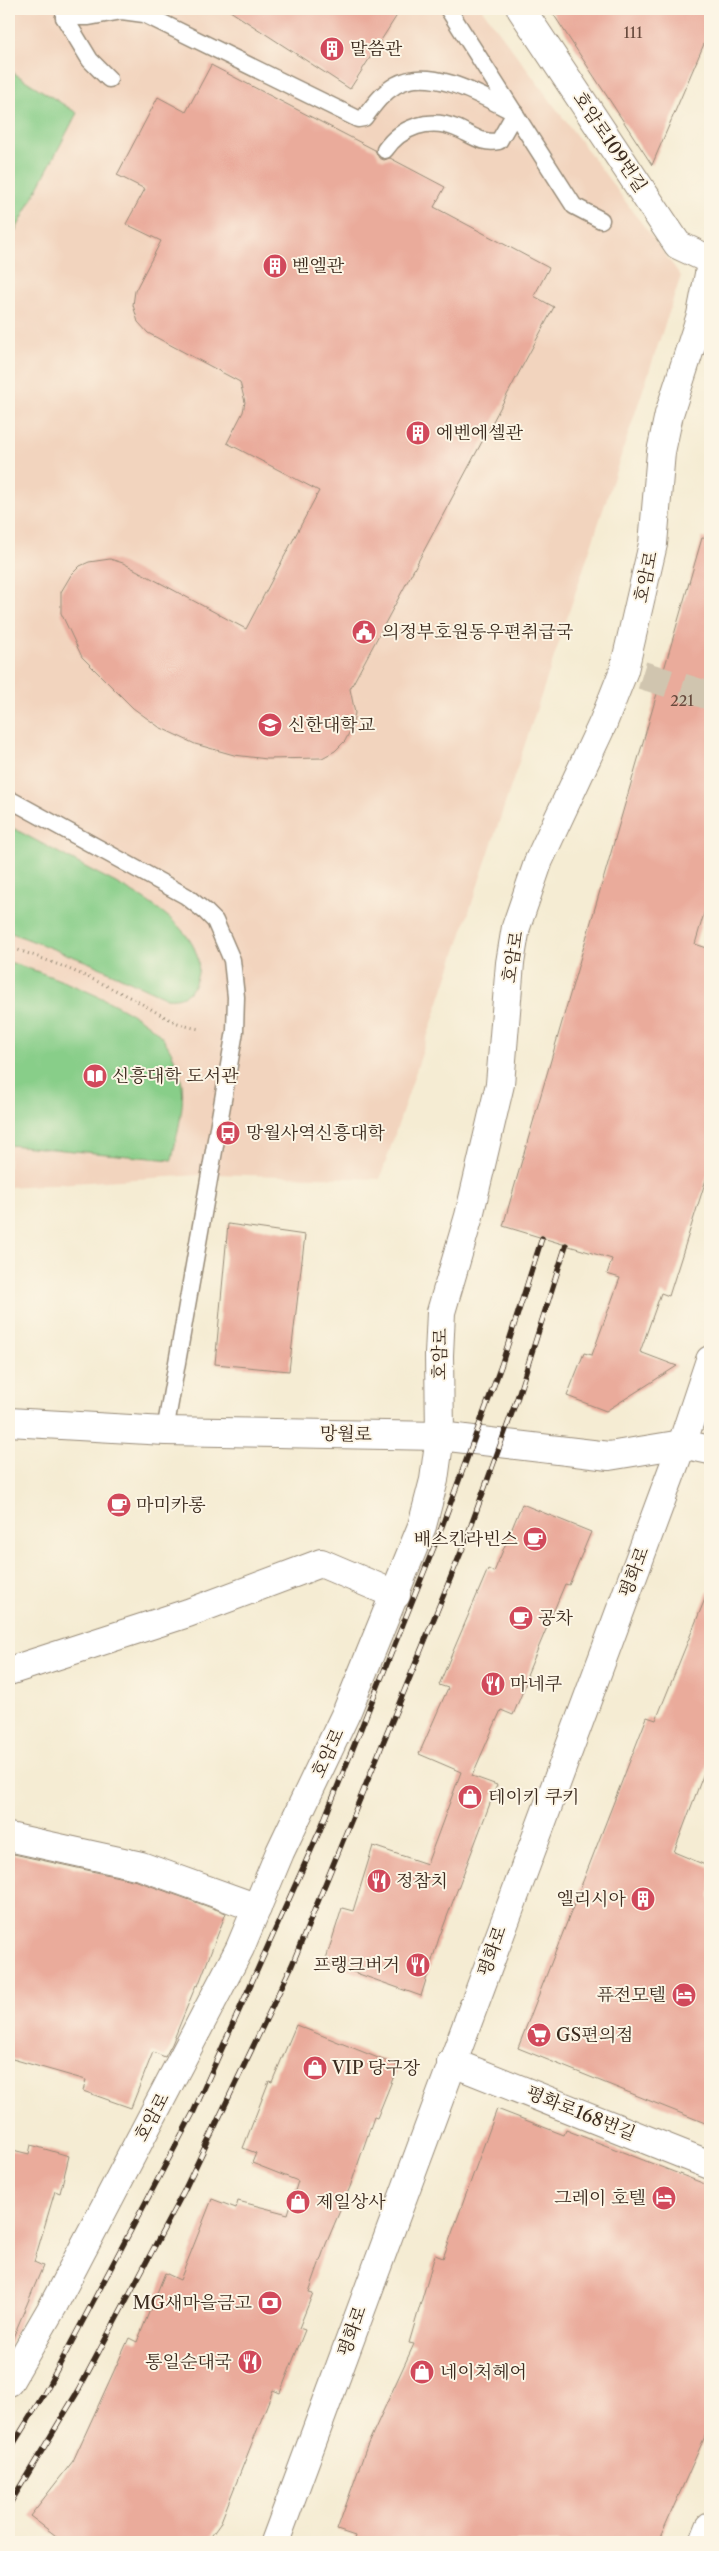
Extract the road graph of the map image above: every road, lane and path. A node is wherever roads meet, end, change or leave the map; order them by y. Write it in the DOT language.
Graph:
graph roads {
  1 [pos="448,9"];
  2 [pos="521,9"];
  3 [pos="66,13"];
  4 [pos="109,79"];
  5 [pos="515,113"];
  6 [pos="385,150"];
  7 [pos="601,220"];
  8 [pos="710,260"];
  9 [pos="710,269"];
  10 [pos="9,799"];
  11 [pos="9,947"];
  12 [pos="201,1029"];
  13 [pos="710,1360"];
  14 [pos="9,1422"];
  15 [pos="165,1431"];
  16 [pos="440,1436"];
  17 [pos="682,1444"];
  18 [pos="710,1450"];
  19 [pos="396,1595"];
  20 [pos="9,1671"];
  21 [pos="9,1837"];
  22 [pos="257,1908"];
  23 [pos="451,2062"];
  24 [pos="710,2165"];
  25 [pos="9,2382"];
  26 [pos="710,2527"];
  27 [pos="275,2542"];
  28 [pos="704,2542"];
  1 -- 5 [label="lane"];
  2 -- 8 [label="street, 호암로109번길"];
  3 -- 4 [label="lane"];
  3 -- 5 [label="lane"];
  5 -- 6 [label="lane"];
  5 -- 7 [label="lane"];
  9 -- 16 [label="street, 호암로"];
  10 -- 15 [label="lane"];
  11 -- 12 [label="path"];
  13 -- 17 [label="street, 평화로"];
  14 -- 15 [label="street, 망월로"];
  15 -- 16 [label="street, 망월로"];
  16 -- 17 [label="street, 망월로"];
  16 -- 19 [label="street, 호암로"];
  17 -- 18 [label="street"];
  17 -- 23 [label="street, 평화로"];
  19 -- 20 [label="street"];
  19 -- 22 [label="street, 호암로"];
  21 -- 22 [label="street"];
  22 -- 25 [label="street, 호암로"];
  23 -- 24 [label="street, 평화로168번길"];
  23 -- 27 [label="street, 평화로"];
  26 -- 28 [label="street"];
}
